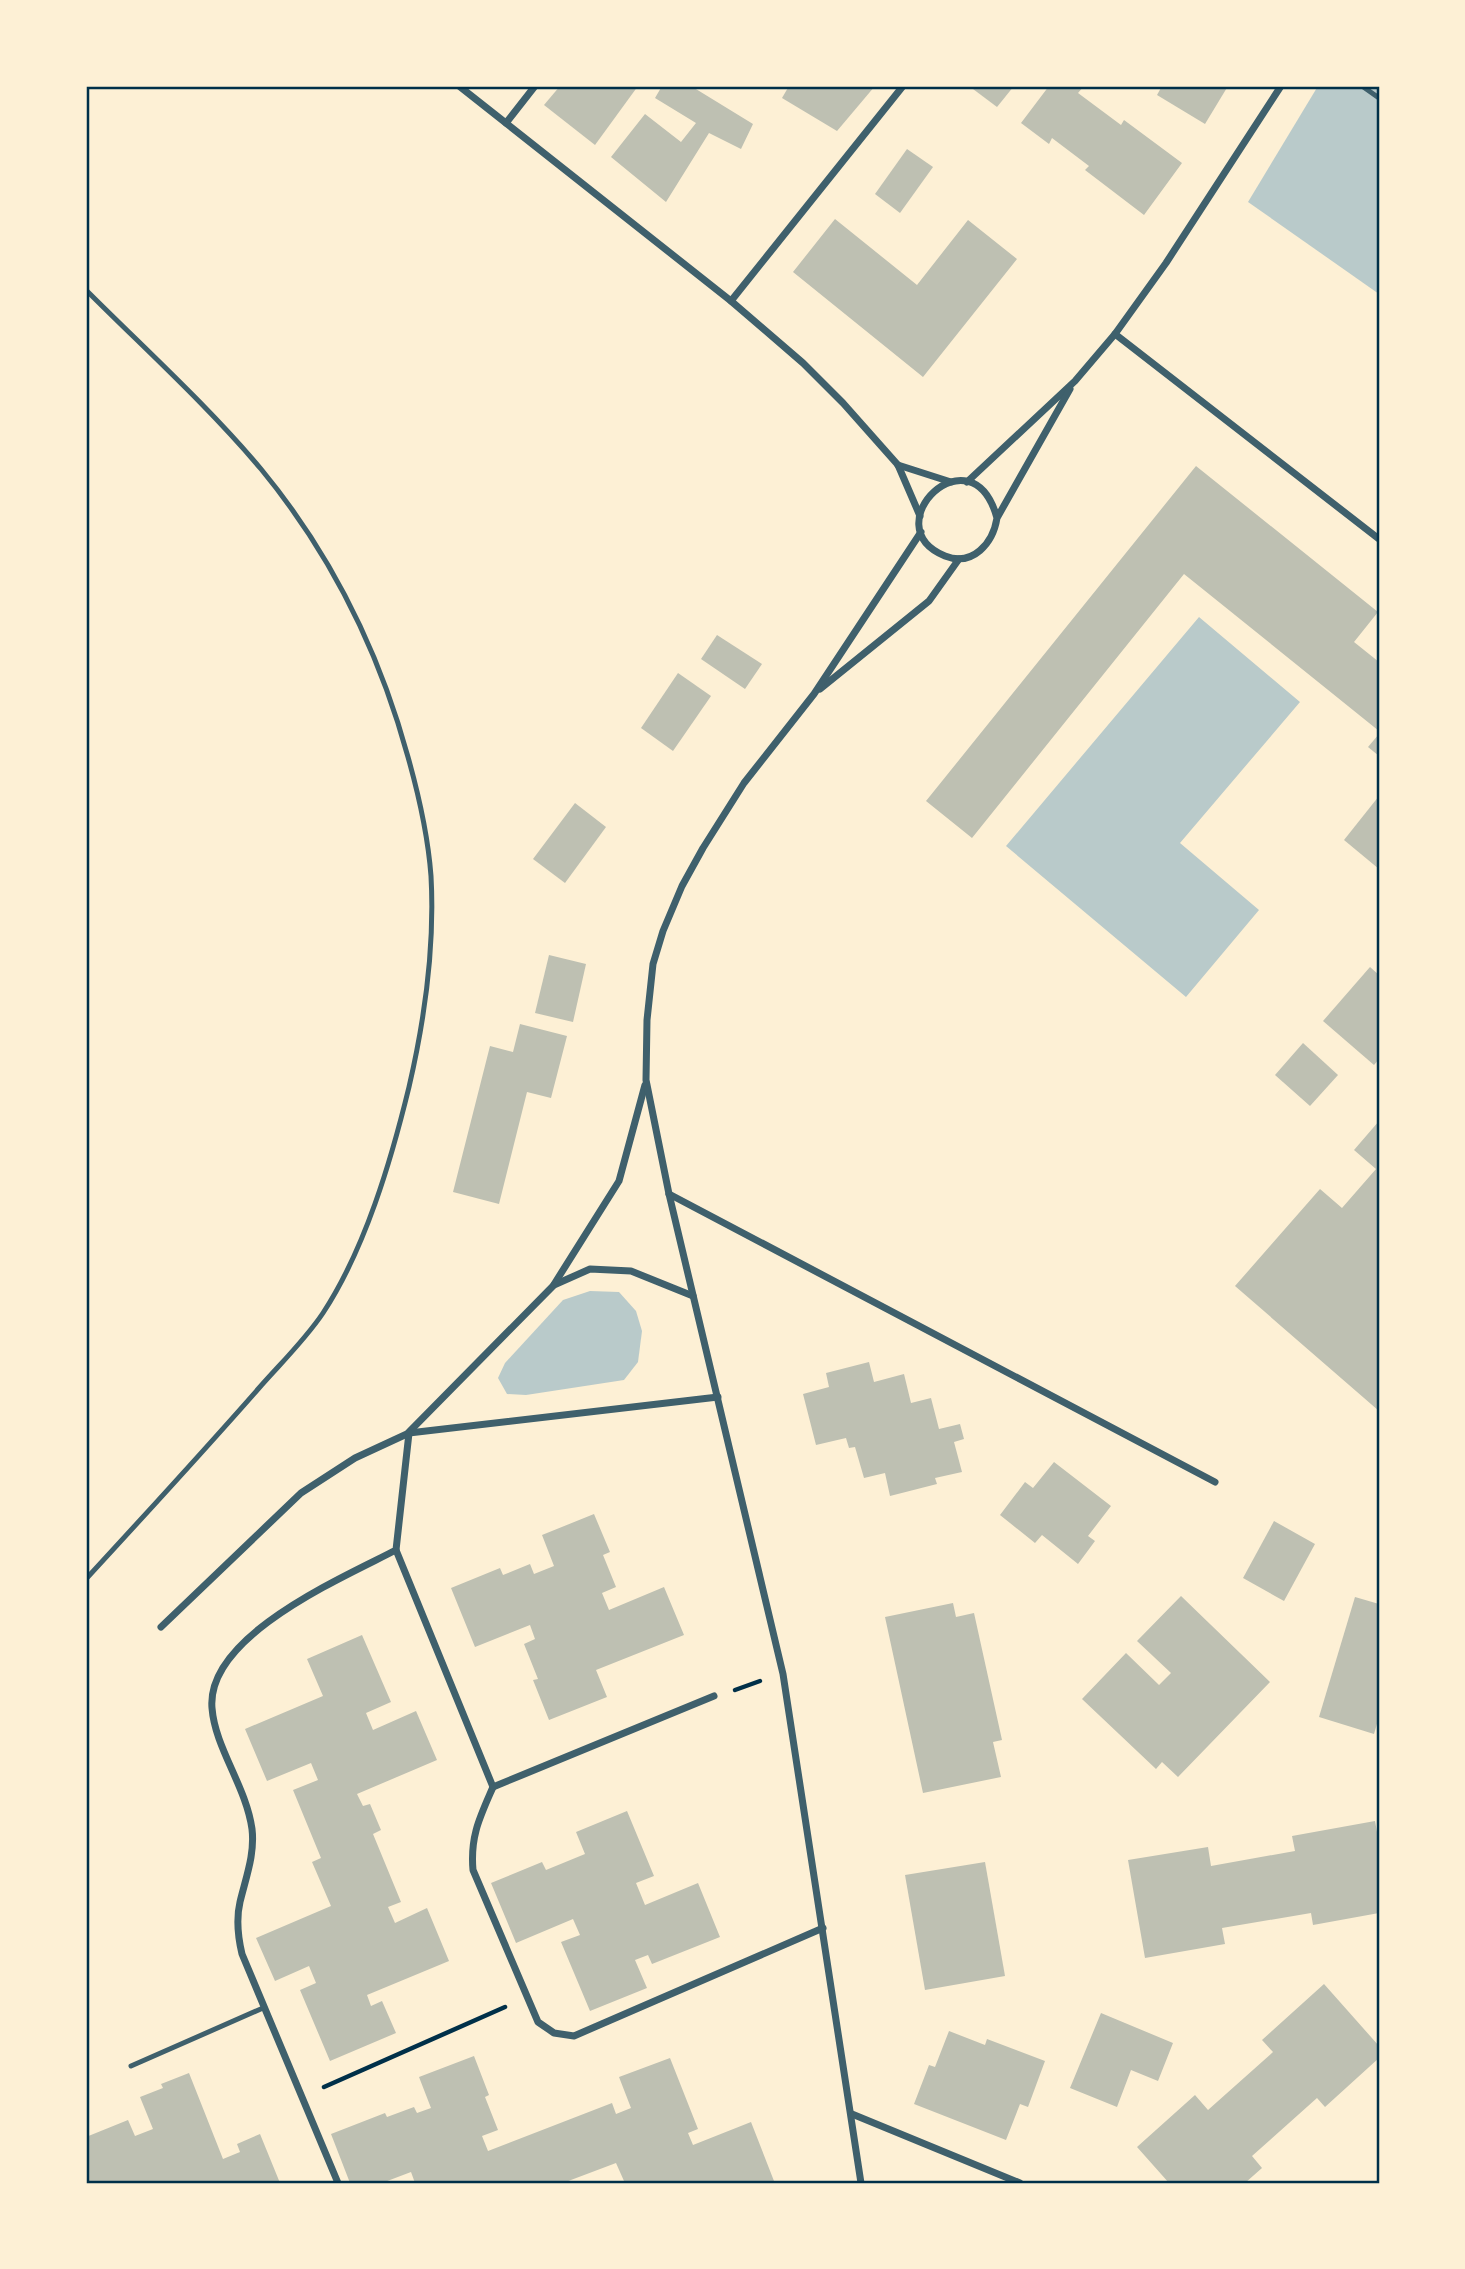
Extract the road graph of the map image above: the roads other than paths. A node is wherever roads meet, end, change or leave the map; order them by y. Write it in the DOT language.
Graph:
graph roads {
  1 [pos="459,86"];
  2 [pos="535,86"];
  3 [pos="903,86"];
  4 [pos="1281,86"];
  5 [pos="1362,86"];
  6 [pos="1379,98"];
  7 [pos="506,123"];
  8 [pos="86,290"];
  9 [pos="731,301"];
  10 [pos="1115,334"];
  11 [pos="1075,381"];
  12 [pos="898,465"];
  13 [pos="951,482"];
  14 [pos="967,482"];
  15 [pos="919,516"];
  16 [pos="997,518"];
  17 [pos="921,532"];
  18 [pos="1379,538"];
  19 [pos="960,559"];
  20 [pos="814,694"];
  21 [pos="646,1080"];
  22 [pos="669,1194"];
  23 [pos="553,1286"];
  24 [pos="693,1296"];
  25 [pos="718,1397"];
  26 [pos="409,1433"];
  27 [pos="1215,1482"];
  28 [pos="396,1550"];
  29 [pos="86,1579"];
  30 [pos="161,1627"];
  31 [pos="714,1696"];
  32 [pos="492,1787"];
  33 [pos="823,1928"];
  34 [pos="263,2008"];
  35 [pos="131,2066"];
  36 [pos="852,2114"];
  37 [pos="338,2183"];
  38 [pos="861,2183"];
  39 [pos="1020,2183"];
  1 -- 7 [label="street"];
  2 -- 7 [label="street"];
  3 -- 9 [label="street"];
  4 -- 10 [label="street"];
  5 -- 6 [label="lane"];
  7 -- 9 [label="street"];
  8 -- 29 [label="lane"];
  9 -- 12 [label="street"];
  10 -- 11 [label="street"];
  10 -- 18 [label="street"];
  11 -- 14 [label="street"];
  11 -- 16 [label="street"];
  12 -- 13 [label="street"];
  12 -- 15 [label="street"];
  13 -- 14 [label="street"];
  13 -- 15 [label="street"];
  14 -- 16 [label="street"];
  15 -- 17 [label="street"];
  16 -- 19 [label="street"];
  17 -- 19 [label="street"];
  17 -- 20 [label="street"];
  19 -- 20 [label="street"];
  20 -- 21 [label="street"];
  21 -- 22 [label="street"];
  21 -- 23 [label="street"];
  22 -- 24 [label="street"];
  22 -- 27 [label="street"];
  23 -- 24 [label="street"];
  23 -- 26 [label="street"];
  24 -- 25 [label="street"];
  25 -- 26 [label="street"];
  25 -- 33 [label="street"];
  26 -- 28 [label="street"];
  26 -- 30 [label="street"];
  28 -- 32 [label="street"];
  28 -- 34 [label="street"];
  31 -- 32 [label="street"];
  32 -- 33 [label="street"];
  33 -- 36 [label="street"];
  34 -- 35 [label="lane"];
  34 -- 37 [label="street"];
  36 -- 38 [label="street"];
  36 -- 39 [label="street"];
}
